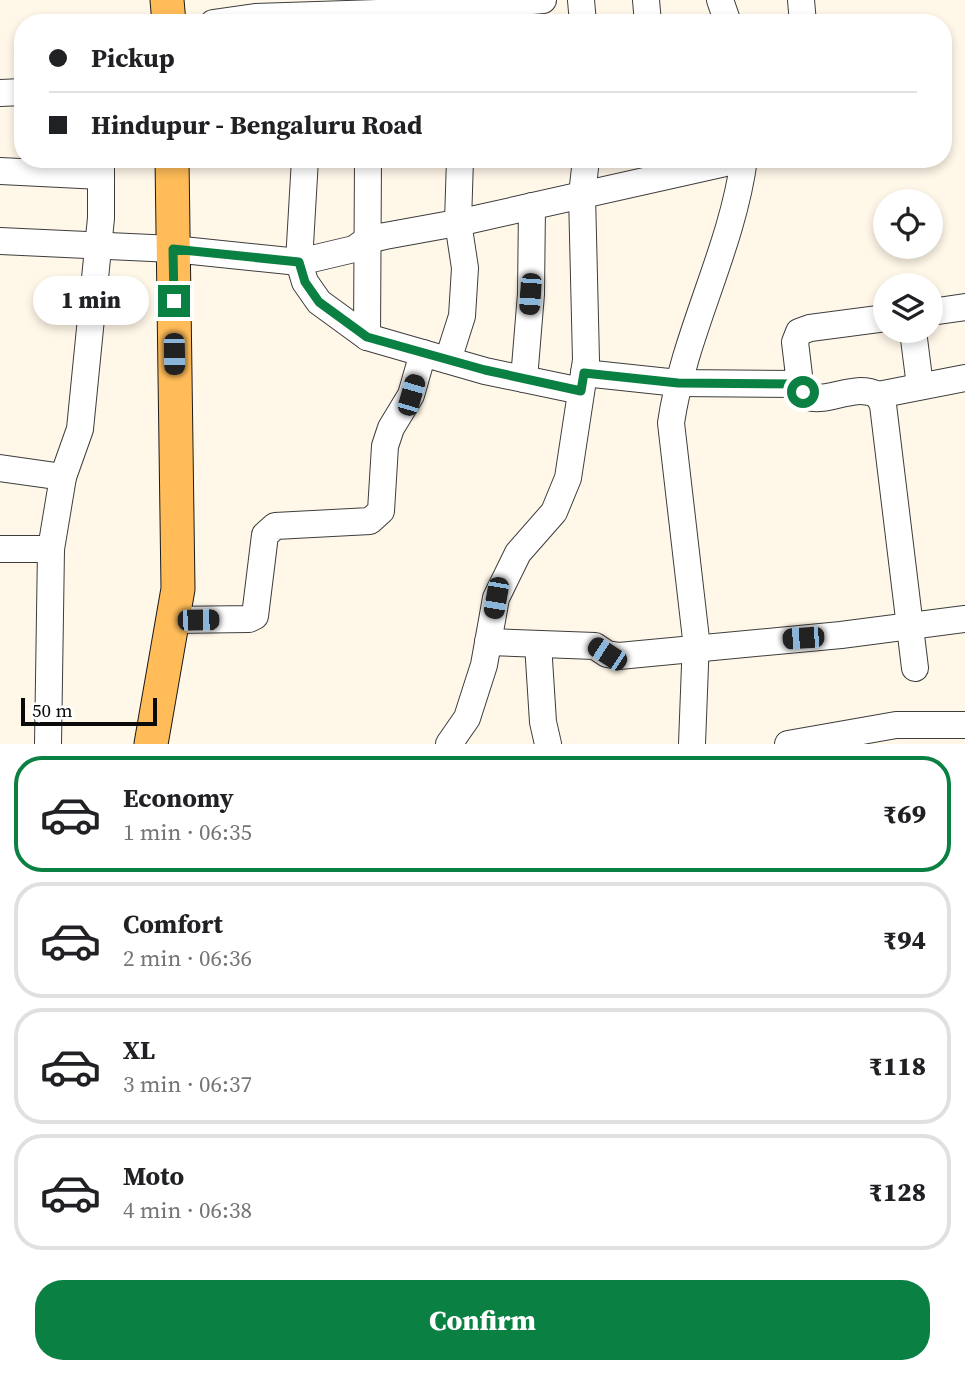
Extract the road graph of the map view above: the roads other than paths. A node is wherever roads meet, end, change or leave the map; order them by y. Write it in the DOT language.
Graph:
graph roads {
  1 [pos="543,0"];
  2 [pos="258,9"];
  3 [pos="373,12"];
  4 [pos="487,14"];
  5 [pos="101,168"];
  6 [pos="172,168"];
  7 [pos="304,168"];
  8 [pos="369,168"];
  9 [pos="460,168"];
  10 [pos="585,168"];
  11 [pos="703,168"];
  12 [pos="741,168"];
  13 [pos="0,171"];
  14 [pos="582,195"];
  15 [pos="531,206"];
  16 [pos="458,222"];
  17 [pos="366,240"];
  18 [pos="0,242"];
  19 [pos="98,248"];
  20 [pos="173,249"];
  21 [pos="299,262"];
  22 [pos="965,307"];
  23 [pos="943,310"];
  24 [pos="873,320"];
  25 [pos="367,337"];
  26 [pos="915,343"];
  27 [pos="435,356"];
  28 [pos="965,378"];
  29 [pos="524,379"];
  30 [pos="582,382"];
  31 [pos="678,383"];
  32 [pos="800,384"];
  33 [pos="920,386"];
  34 [pos="878,395"];
  35 [pos="0,468"];
  36 [pos="63,477"];
  37 [pos="0,549"];
  38 [pos="51,550"];
  39 [pos="965,619"];
  40 [pos="172,620"];
  41 [pos="911,626"];
  42 [pos="488,642"];
  43 [pos="538,644"];
  44 [pos="695,648"];
  45 [pos="915,668"];
  46 [pos="965,725"];
  47 [pos="45,744"];
  48 [pos="151,744"];
  49 [pos="449,744"];
  50 [pos="548,744"];
  51 [pos="692,744"];
  52 [pos="788,744"];
  1 -- 4 [label="street"];
  2 -- 3 [label="street"];
  3 -- 4 [label="street"];
  5 -- 13 [label="street"];
  5 -- 19 [label="street"];
  6 -- 20 [label="main road"];
  7 -- 21 [label="street"];
  8 -- 17 [label="street"];
  9 -- 16 [label="street"];
  10 -- 14 [label="street"];
  11 -- 14 [label="street"];
  12 -- 31 [label="street"];
  14 -- 15 [label="street"];
  14 -- 30 [label="street"];
  15 -- 16 [label="street"];
  15 -- 29 [label="street"];
  16 -- 17 [label="street"];
  16 -- 27 [label="street"];
  17 -- 21 [label="street"];
  17 -- 25 [label="street"];
  18 -- 19 [label="street"];
  19 -- 20 [label="street"];
  19 -- 36 [label="street"];
  20 -- 21 [label="street"];
  20 -- 40 [label="main road"];
  21 -- 25 [label="street"];
  22 -- 23 [label="street"];
  24 -- 32 [label="street"];
  25 -- 27 [label="street"];
  26 -- 33 [label="street"];
  27 -- 29 [label="street"];
  27 -- 40 [label="street"];
  28 -- 33 [label="street"];
  29 -- 30 [label="street"];
  30 -- 31 [label="street"];
  30 -- 42 [label="street"];
  31 -- 32 [label="street"];
  31 -- 44 [label="street"];
  32 -- 34 [label="street"];
  33 -- 34 [label="street"];
  34 -- 41 [label="street"];
  35 -- 36 [label="street"];
  36 -- 38 [label="street"];
  37 -- 38 [label="street"];
  38 -- 47 [label="street"];
  39 -- 41 [label="street"];
  40 -- 48 [label="main road"];
  41 -- 44 [label="street"];
  41 -- 45 [label="street"];
  42 -- 43 [label="street"];
  42 -- 49 [label="street"];
  43 -- 44 [label="street"];
  43 -- 50 [label="street"];
  44 -- 51 [label="street"];
  46 -- 52 [label="street"];
}
